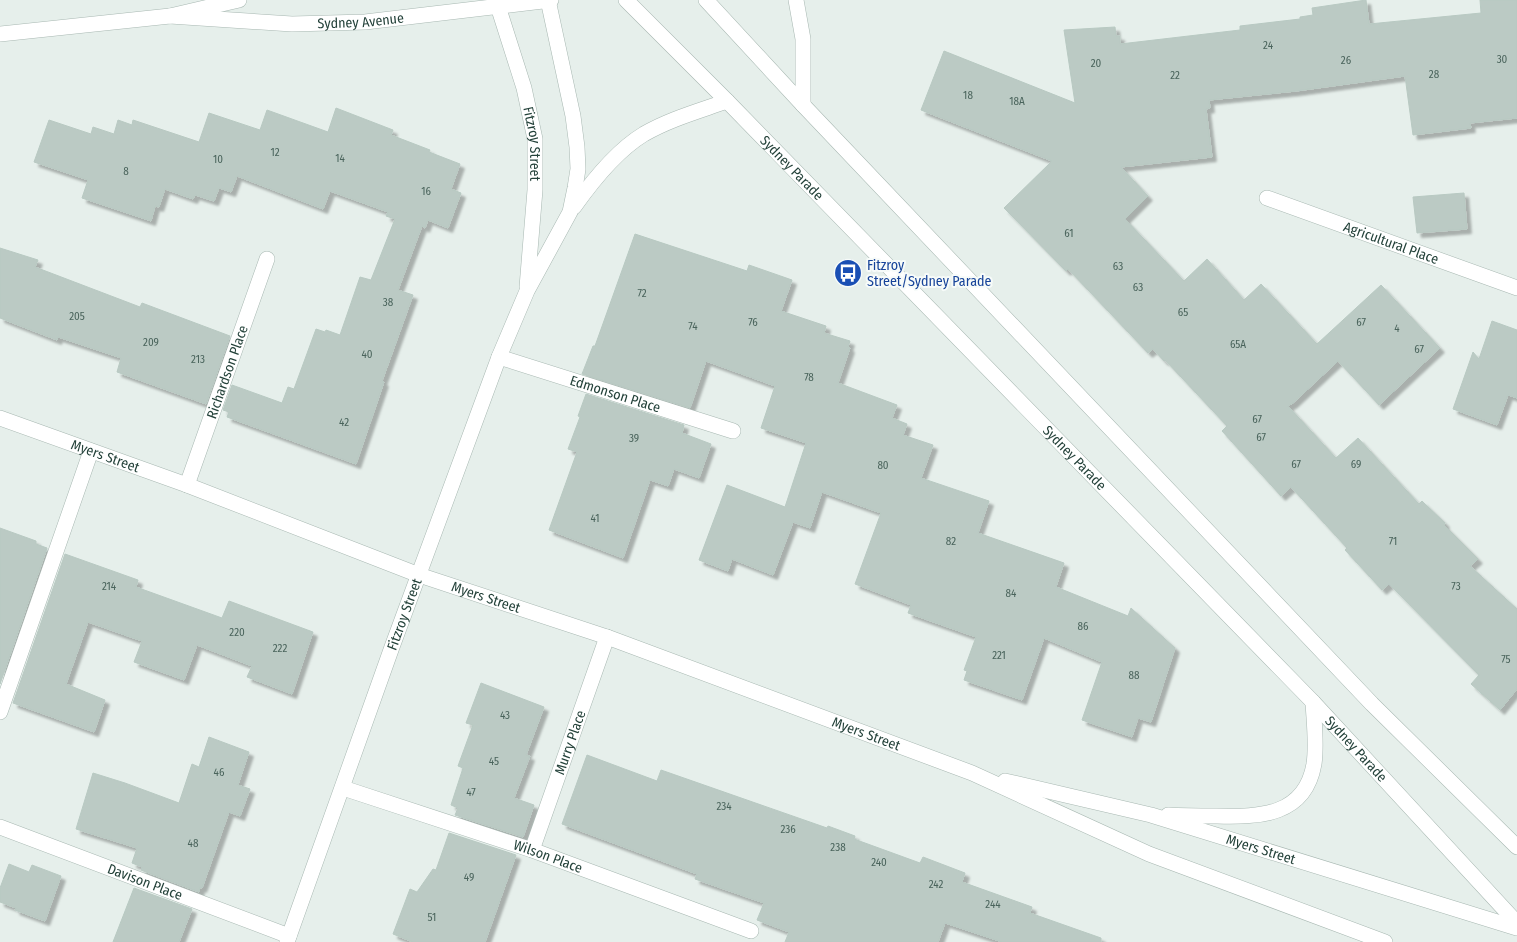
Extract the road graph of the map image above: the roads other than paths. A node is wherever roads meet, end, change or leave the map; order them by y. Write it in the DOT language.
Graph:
graph roads {
  1 [pos="239,0"];
  2 [pos="549,0"];
  3 [pos="626,0"];
  4 [pos="706,0"];
  5 [pos="796,0"];
  6 [pos="497,3"];
  7 [pos="170,16"];
  8 [pos="0,34"];
  9 [pos="727,101"];
  10 [pos="804,105"];
  11 [pos="1267,198"];
  12 [pos="570,212"];
  13 [pos="267,259"];
  14 [pos="1517,288"];
  15 [pos="527,291"];
  16 [pos="499,357"];
  17 [pos="0,418"];
  18 [pos="732,431"];
  19 [pos="91,451"];
  20 [pos="186,485"];
  21 [pos="419,574"];
  22 [pos="607,637"];
  23 [pos="1313,702"];
  24 [pos="0,712"];
  25 [pos="972,773"];
  26 [pos="343,788"];
  27 [pos="1151,815"];
  28 [pos="0,827"];
  29 [pos="1517,847"];
  30 [pos="532,850"];
  31 [pos="1517,923"];
  32 [pos="1517,928"];
  33 [pos="751,931"];
  34 [pos="288,939"];
  35 [pos="1386,942"];
  1 -- 7 [label="street, Sydney Avenue"];
  2 -- 6 [label="street, Sydney Avenue"];
  2 -- 12 [label="street, Fitzroy Street"];
  3 -- 9 [label="street, Sydney Parade"];
  4 -- 10 [label="street"];
  5 -- 10 [label="street"];
  6 -- 7 [label="street, Sydney Avenue"];
  6 -- 15 [label="street, Fitzroy Street"];
  7 -- 8 [label="street, Sydney Avenue"];
  9 -- 12 [label="street, Fitzroy Street"];
  9 -- 23 [label="street, Sydney Parade"];
  10 -- 29 [label="street"];
  11 -- 14 [label="street, Agricultural Place"];
  12 -- 15 [label="street, Fitzroy Street"];
  13 -- 20 [label="street, Richardson Place"];
  15 -- 16 [label="street, Fitzroy Street"];
  16 -- 18 [label="street, Edmonson Place"];
  16 -- 21 [label="street, Fitzroy Street"];
  17 -- 19 [label="street, Myers Street"];
  19 -- 20 [label="street, Myers Street"];
  19 -- 24 [label="street"];
  20 -- 21 [label="street, Myers Street"];
  21 -- 22 [label="street, Myers Street"];
  21 -- 26 [label="street, Fitzroy Street"];
  22 -- 25 [label="street, Myers Street"];
  22 -- 30 [label="street, Murry Place"];
  23 -- 27 [label="street"];
  23 -- 31 [label="street, Sydney Parade"];
  25 -- 27 [label="street, Myers Street"];
  25 -- 35 [label="street, Myers Street"];
  26 -- 30 [label="street, Wilson Place"];
  26 -- 34 [label="street, Fitzroy Street"];
  27 -- 32 [label="street, Myers Street"];
  28 -- 34 [label="street, Davison Place"];
  30 -- 33 [label="street, Wilson Place"];
}
